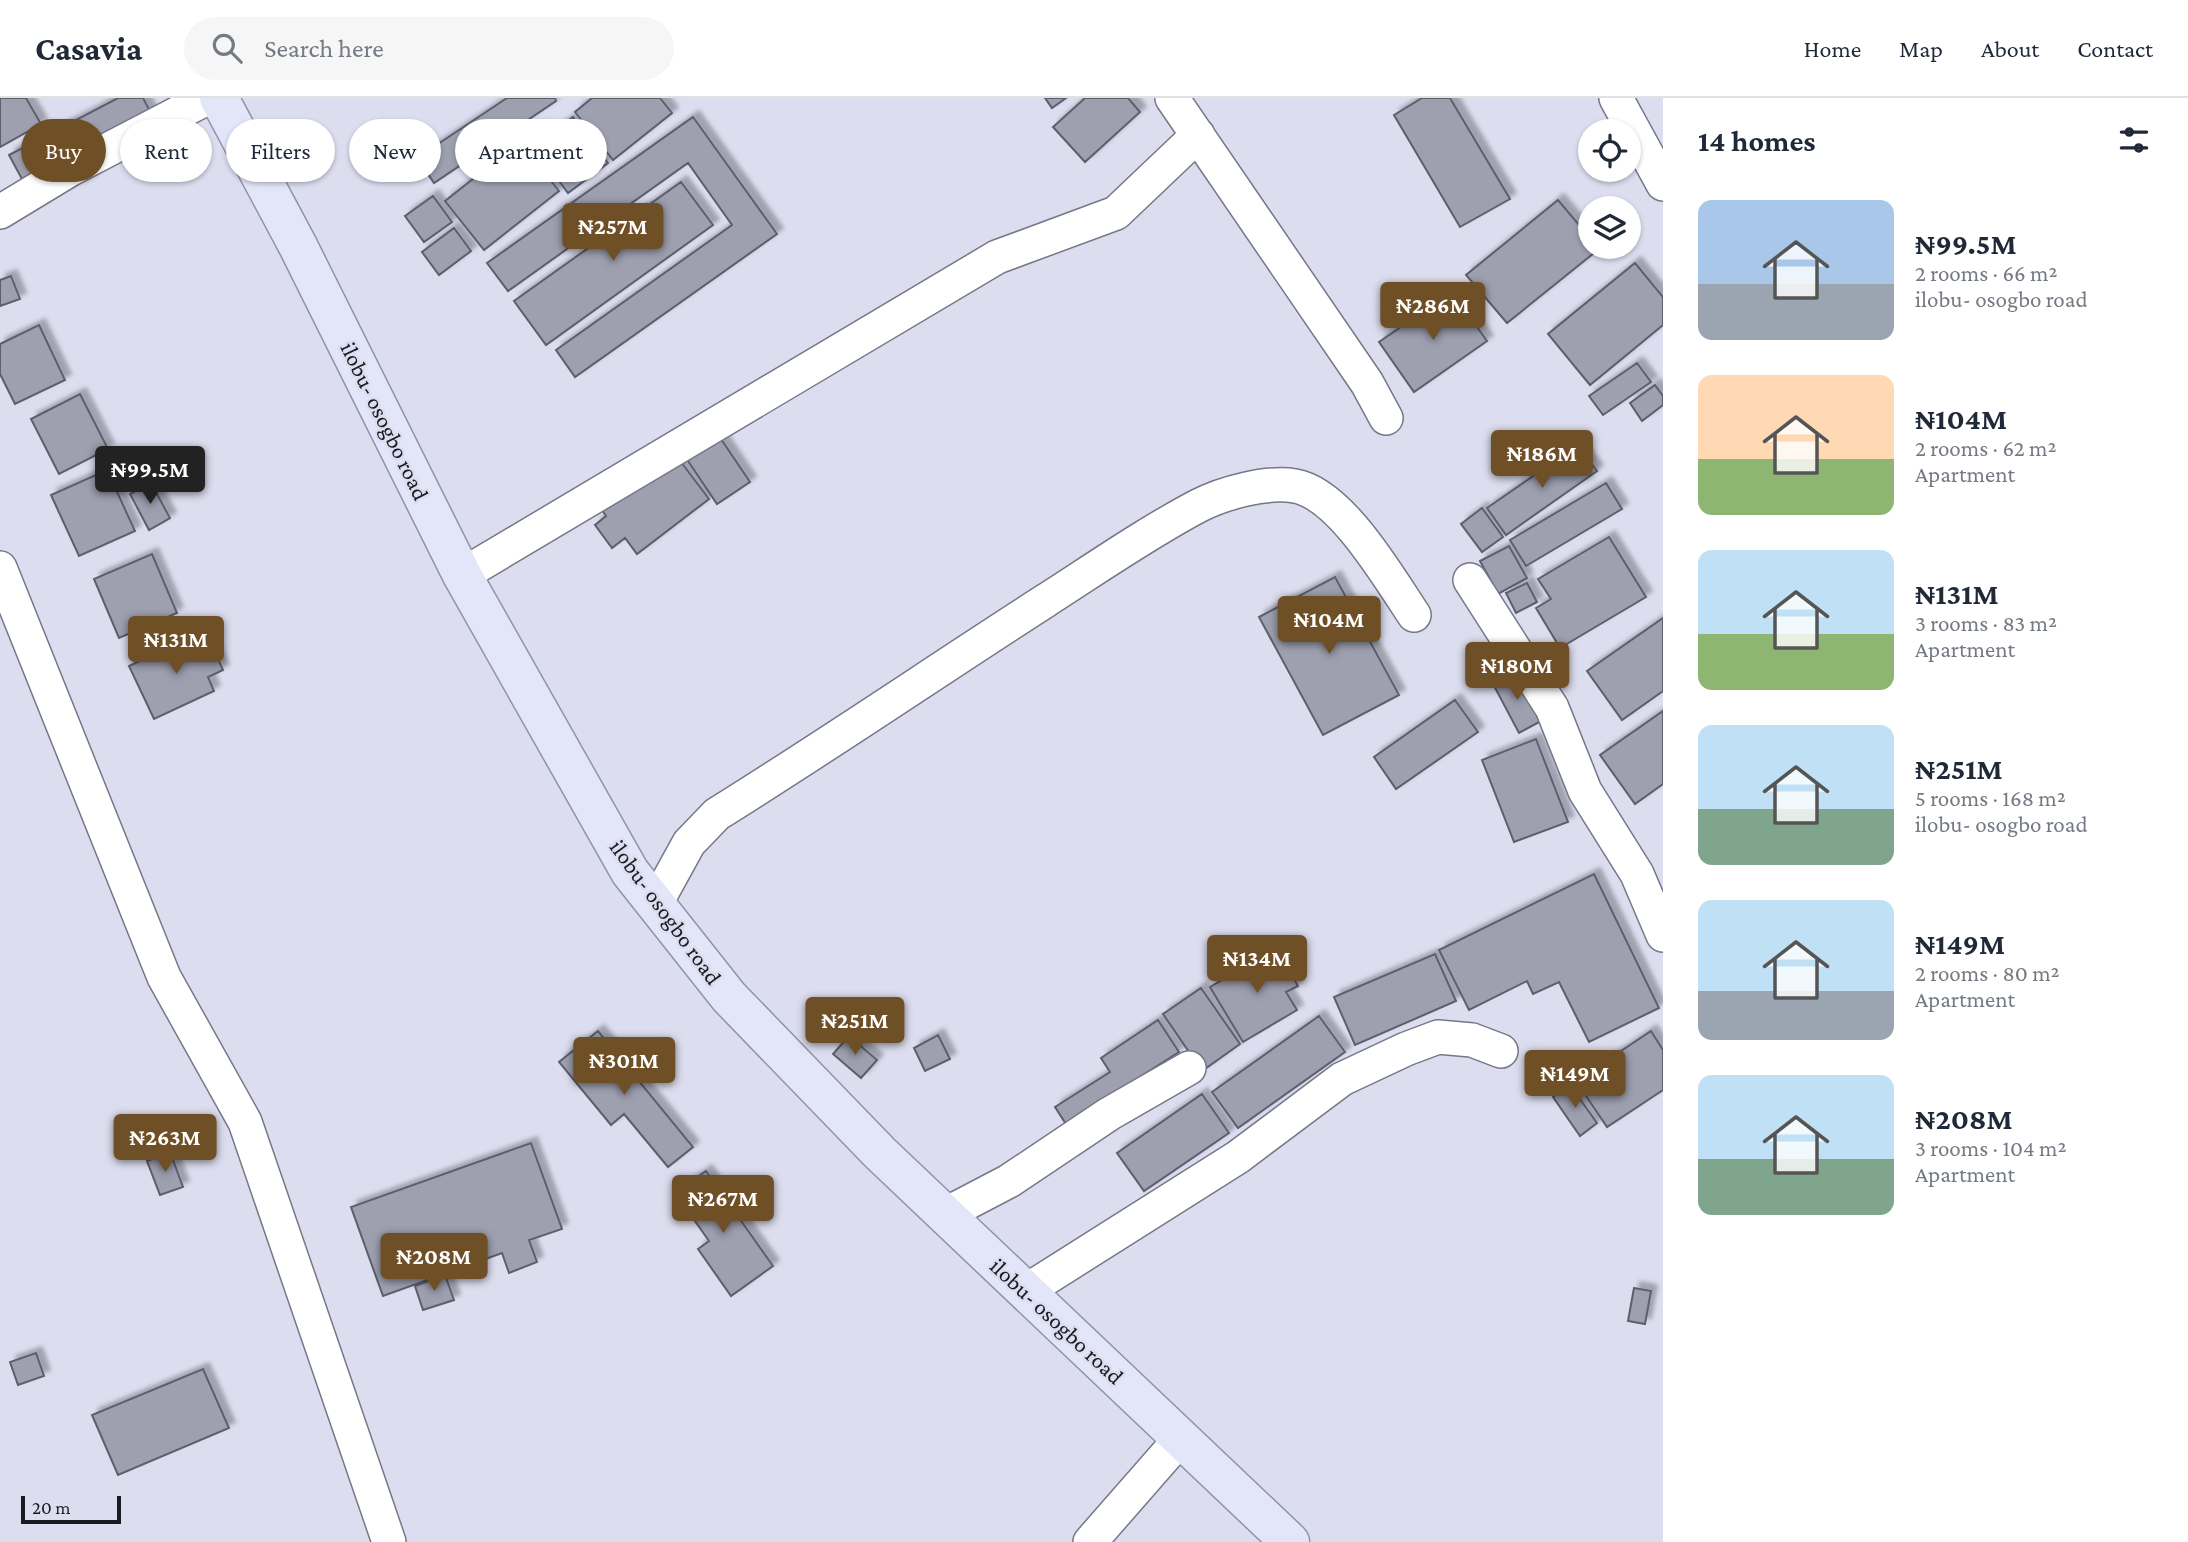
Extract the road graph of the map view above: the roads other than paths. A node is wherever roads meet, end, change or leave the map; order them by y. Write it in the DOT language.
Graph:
graph roads {
  1 [pos="207,98"];
  2 [pos="219,98"];
  3 [pos="1172,98"];
  4 [pos="1616,98"];
  5 [pos="1198,135"];
  6 [pos="1663,184"];
  7 [pos="0,212"];
  8 [pos="1386,418"];
  9 [pos="0,568"];
  10 [pos="461,575"];
  11 [pos="1470,580"];
  12 [pos="1413,615"];
  13 [pos="656,903"];
  14 [pos="1663,935"];
  15 [pos="1501,1051"];
  16 [pos="1189,1068"];
  17 [pos="944,1215"];
  18 [pos="1026,1292"];
  19 [pos="1181,1438"];
  20 [pos="389,1542"];
  21 [pos="1090,1542"];
  22 [pos="1290,1542"];
  1 -- 7 [label="street"];
  2 -- 10 [label="main road, ilobu- osogbo road"];
  3 -- 5 [label="street"];
  4 -- 6 [label="street"];
  5 -- 8 [label="street"];
  5 -- 10 [label="street"];
  9 -- 20 [label="street"];
  10 -- 13 [label="main road, ilobu- osogbo road"];
  11 -- 14 [label="street"];
  12 -- 13 [label="street"];
  13 -- 17 [label="main road, ilobu- osogbo road"];
  15 -- 18 [label="street"];
  16 -- 17 [label="street"];
  17 -- 18 [label="main road, ilobu- osogbo road"];
  18 -- 19 [label="main road, ilobu- osogbo road"];
  19 -- 21 [label="street"];
  19 -- 22 [label="main road, ilobu- osogbo road"];
}
